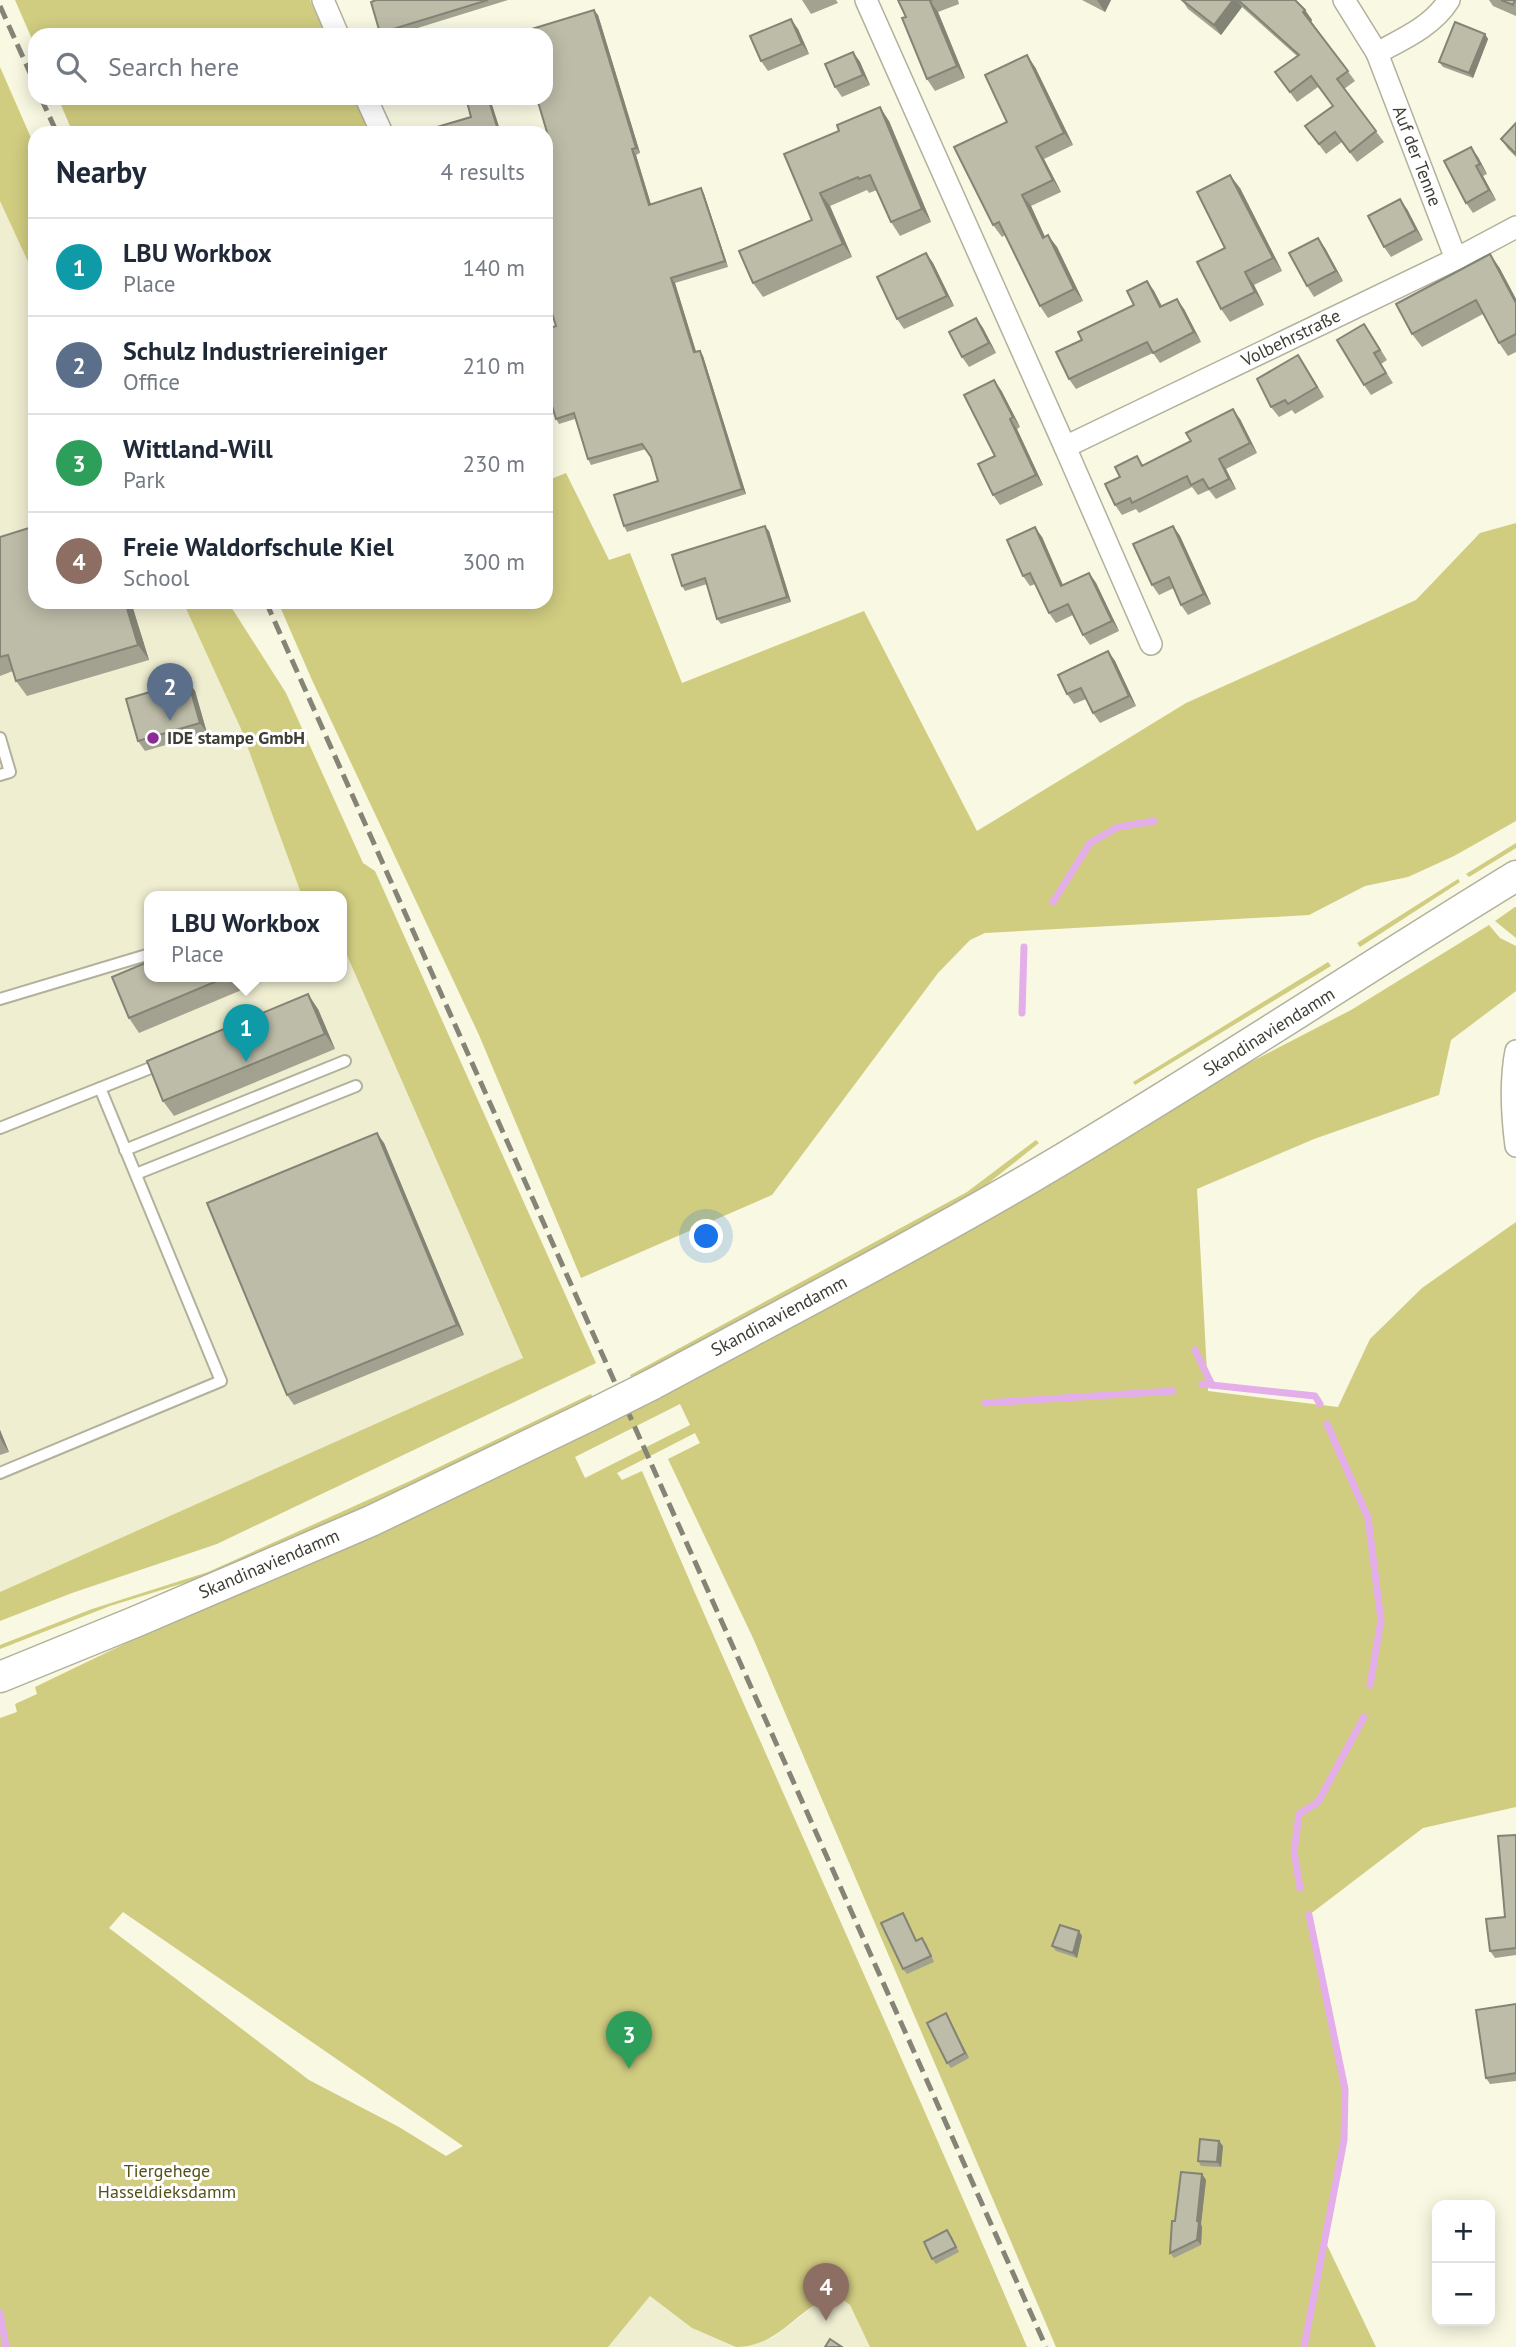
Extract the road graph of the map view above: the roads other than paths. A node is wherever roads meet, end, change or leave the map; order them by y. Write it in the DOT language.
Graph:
graph roads {
  1 [pos="323,0"];
  2 [pos="866,0"];
  3 [pos="1344,0"];
  4 [pos="1449,0"];
  5 [pos="335,28"];
  6 [pos="1377,53"];
  7 [pos="369,105"];
  8 [pos="379,126"];
  9 [pos="1516,227"];
  10 [pos="1457,259"];
  11 [pos="1065,447"];
  12 [pos="1151,645"];
  13 [pos="0,738"];
  14 [pos="0,775"];
  15 [pos="1516,876"];
  16 [pos="144,956"];
  17 [pos="0,999"];
  18 [pos="1516,1051"];
  19 [pos="174,1058"];
  20 [pos="345,1060"];
  21 [pos="356,1086"];
  22 [pos="100,1088"];
  23 [pos="0,1128"];
  24 [pos="1516,1146"];
  25 [pos="125,1150"];
  26 [pos="136,1174"];
  27 [pos="0,1473"];
  28 [pos="0,1677"];
  1 -- 5 [label="street"];
  2 -- 11 [label="street"];
  3 -- 6 [label="street, Auf der Tenne"];
  4 -- 6 [label="street"];
  6 -- 10 [label="street, Auf der Tenne"];
  7 -- 8 [label="street"];
  9 -- 10 [label="street, Volbehrstraße"];
  10 -- 11 [label="street, Volbehrstraße"];
  11 -- 12 [label="street"];
  13 -- 14 [label="lane"];
  15 -- 28 [label="main road, Skandinaviendamm, bridge"];
  16 -- 17 [label="lane"];
  18 -- 24 [label="street"];
  19 -- 22 [label="lane"];
  20 -- 25 [label="lane"];
  21 -- 26 [label="lane"];
  22 -- 23 [label="lane"];
  22 -- 25 [label="lane"];
  25 -- 26 [label="lane"];
  26 -- 27 [label="lane"];
}
